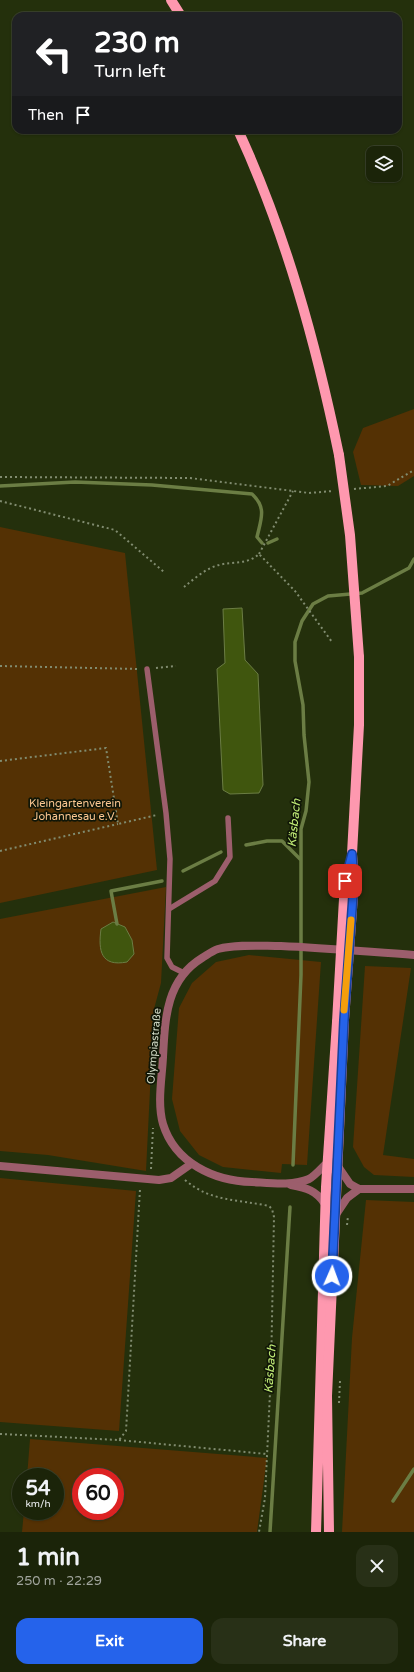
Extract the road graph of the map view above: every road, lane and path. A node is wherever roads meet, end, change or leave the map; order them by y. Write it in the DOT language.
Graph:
graph roads {
  1 [pos="171,0"];
  2 [pos="178,12"];
  3 [pos="240,134"];
  4 [pos="414,470"];
  5 [pos="0,477"];
  6 [pos="340,490"];
  7 [pos="348,490"];
  8 [pos="293,491"];
  9 [pos="0,501"];
  10 [pos="259,554"];
  11 [pos="164,572"];
  12 [pos="184,587"];
  13 [pos="332,642"];
  14 [pos="0,666"];
  15 [pos="176,666"];
  16 [pos="147,669"];
  17 [pos="0,761"];
  18 [pos="166,813"];
  19 [pos="228,818"];
  20 [pos="118,824"];
  21 [pos="0,851"];
  22 [pos="169,909"];
  23 [pos="414,955"];
  24 [pos="184,973"];
  25 [pos="153,1124"];
  26 [pos="191,1164"];
  27 [pos="332,1164"];
  28 [pos="0,1166"];
  29 [pos="178,1175"];
  30 [pos="141,1179"];
  31 [pos="150,1179"];
  32 [pos="280,1183"];
  33 [pos="359,1189"];
  34 [pos="414,1189"];
  35 [pos="325,1204"];
  36 [pos="349,1211"];
  37 [pos="335,1216"];
  38 [pos="346,1231"];
  39 [pos="340,1376"];
  40 [pos="339,1408"];
  41 [pos="0,1434"];
  42 [pos="119,1440"];
  43 [pos="268,1454"];
  44 [pos="259,1532"];
  45 [pos="316,1532"];
  46 [pos="329,1532"];
  1 -- 2 [label="main road"];
  3 -- 27 [label="main road, bridge"];
  4 -- 7 [label="path"];
  5 -- 8 [label="path"];
  6 -- 8 [label="path"];
  8 -- 10 [label="path"];
  9 -- 11 [label="path"];
  10 -- 12 [label="path"];
  10 -- 13 [label="path"];
  14 -- 16 [label="path"];
  15 -- 16 [label="path"];
  16 -- 18 [label="lane"];
  17 -- 20 [label="path"];
  18 -- 20 [label="path"];
  18 -- 22 [label="lane"];
  19 -- 22 [label="lane"];
  20 -- 21 [label="path"];
  22 -- 24 [label="lane"];
  23 -- 24 [label="street, Olympiastraße"];
  24 -- 26 [label="street, Olympiastraße"];
  25 -- 31 [label="path"];
  26 -- 29 [label="street"];
  26 -- 32 [label="street, Olympiastraße"];
  27 -- 32 [label="street, Olympiastraße"];
  27 -- 33 [label="street"];
  27 -- 35 [label="main road"];
  27 -- 37 [label="main road"];
  28 -- 30 [label="street"];
  29 -- 31 [label="street"];
  29 -- 43 [label="path"];
  30 -- 31 [label="street"];
  30 -- 42 [label="path"];
  32 -- 35 [label="street, Olympiastraße"];
  33 -- 34 [label="street"];
  33 -- 37 [label="street"];
  35 -- 45 [label="main road"];
  36 -- 38 [label="path"];
  37 -- 46 [label="main road"];
  39 -- 40 [label="path"];
  41 -- 42 [label="path"];
  42 -- 43 [label="path"];
  43 -- 44 [label="path"];
}
